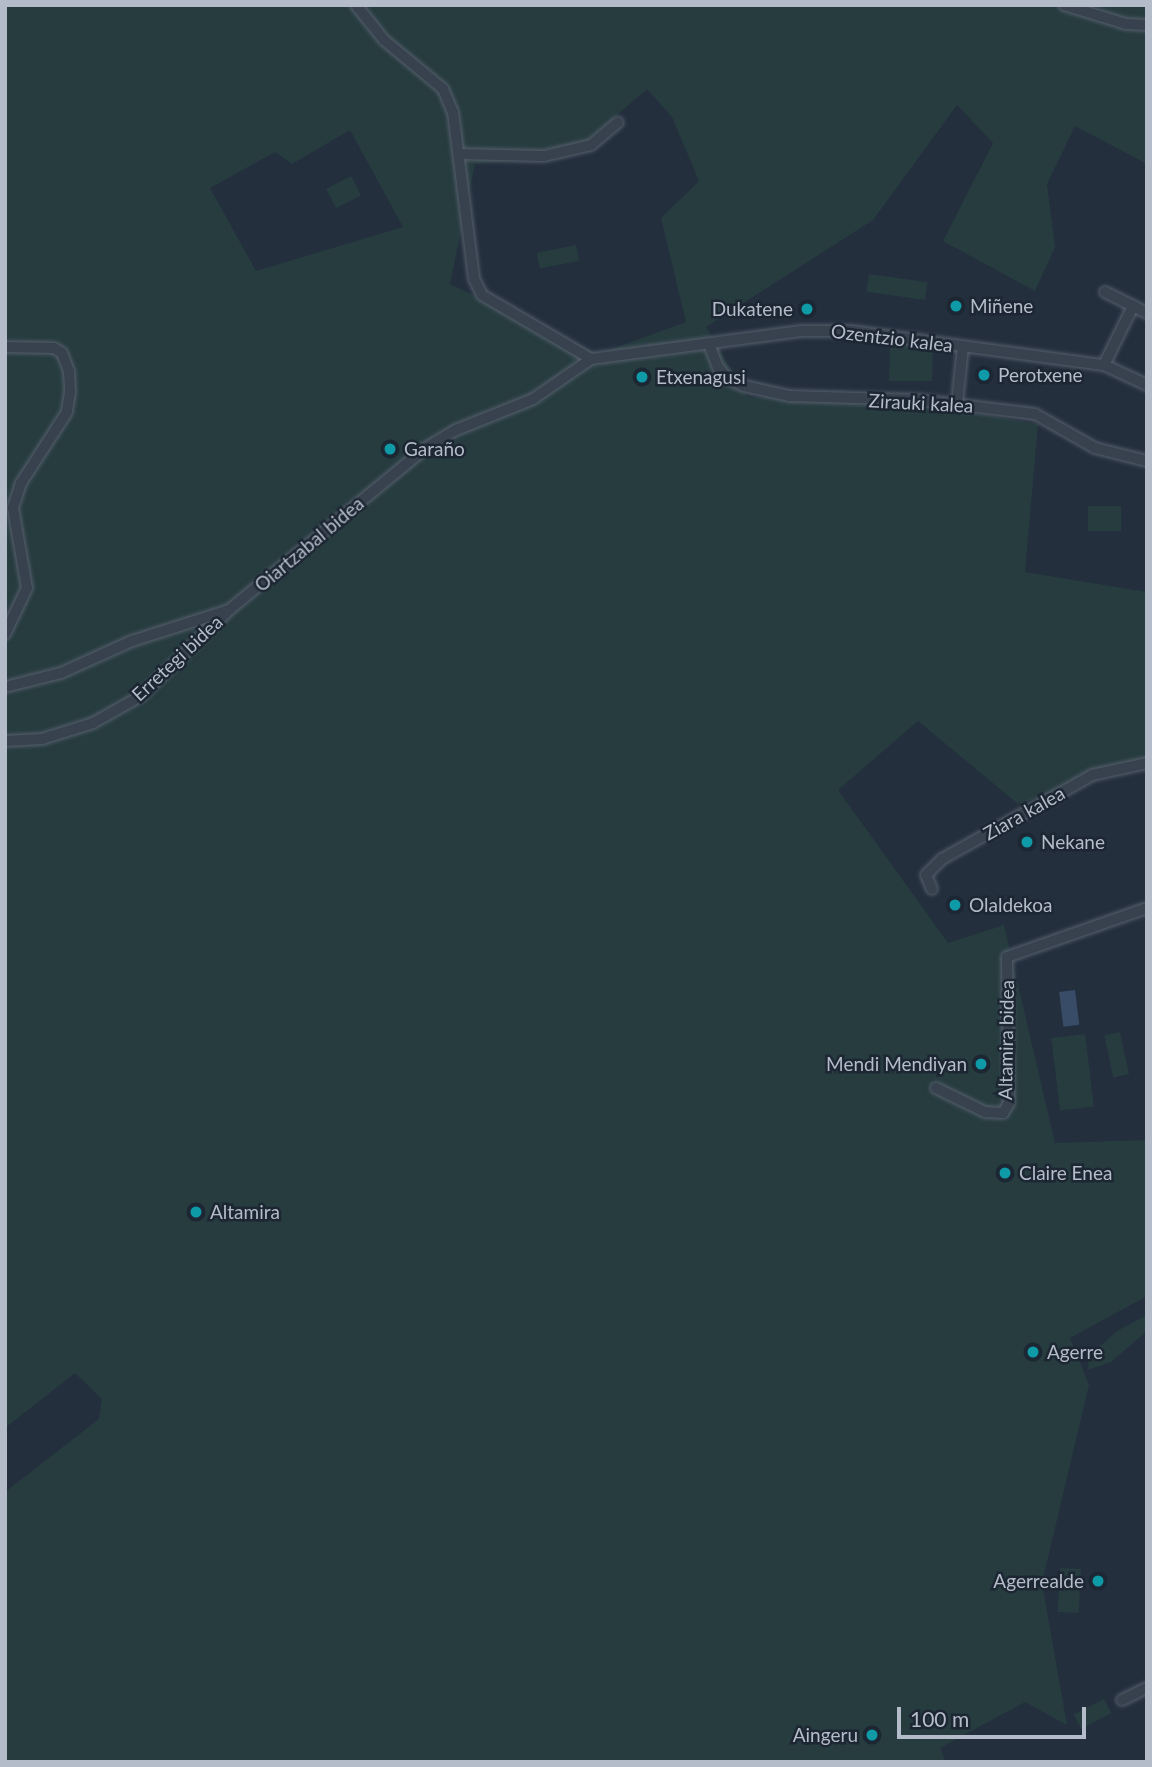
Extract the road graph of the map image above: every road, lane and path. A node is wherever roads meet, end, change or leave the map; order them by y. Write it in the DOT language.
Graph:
graph roads {
  1 [pos="356,5"];
  2 [pos="1064,5"];
  3 [pos="1147,25"];
  4 [pos="618,122"];
  5 [pos="459,154"];
  6 [pos="1104,292"];
  7 [pos="1133,306"];
  8 [pos="1147,313"];
  9 [pos="709,344"];
  10 [pos="5,347"];
  11 [pos="963,347"];
  12 [pos="591,359"];
  13 [pos="1104,365"];
  14 [pos="1147,385"];
  15 [pos="957,404"];
  16 [pos="1147,461"];
  17 [pos="229,610"];
  18 [pos="5,634"];
  19 [pos="5,687"];
  20 [pos="5,741"];
  21 [pos="1147,763"];
  22 [pos="932,889"];
  23 [pos="1147,908"];
  24 [pos="936,1088"];
  25 [pos="1147,1688"];
  26 [pos="1122,1700"];
  1 -- 5 [label="street"];
  2 -- 3 [label="street"];
  4 -- 5 [label="street"];
  5 -- 12 [label="street"];
  6 -- 7 [label="street"];
  7 -- 8 [label="street"];
  7 -- 13 [label="street"];
  9 -- 11 [label="street, Ozentzio kalea"];
  9 -- 12 [label="street, Ozentzio kalea"];
  9 -- 15 [label="street, Zirauki kalea"];
  10 -- 18 [label="street"];
  11 -- 13 [label="street, Ozentzio kalea"];
  11 -- 15 [label="street"];
  12 -- 17 [label="street, Oiartzabal bidea"];
  13 -- 14 [label="street, Ozentzio kalea"];
  15 -- 16 [label="street, Zirauki kalea"];
  17 -- 19 [label="street, Oiartzabal bidea"];
  17 -- 20 [label="street, Erretegi bidea"];
  21 -- 22 [label="street, Ziara kalea"];
  23 -- 24 [label="street, Altamira bidea"];
  25 -- 26 [label="street"];
}
